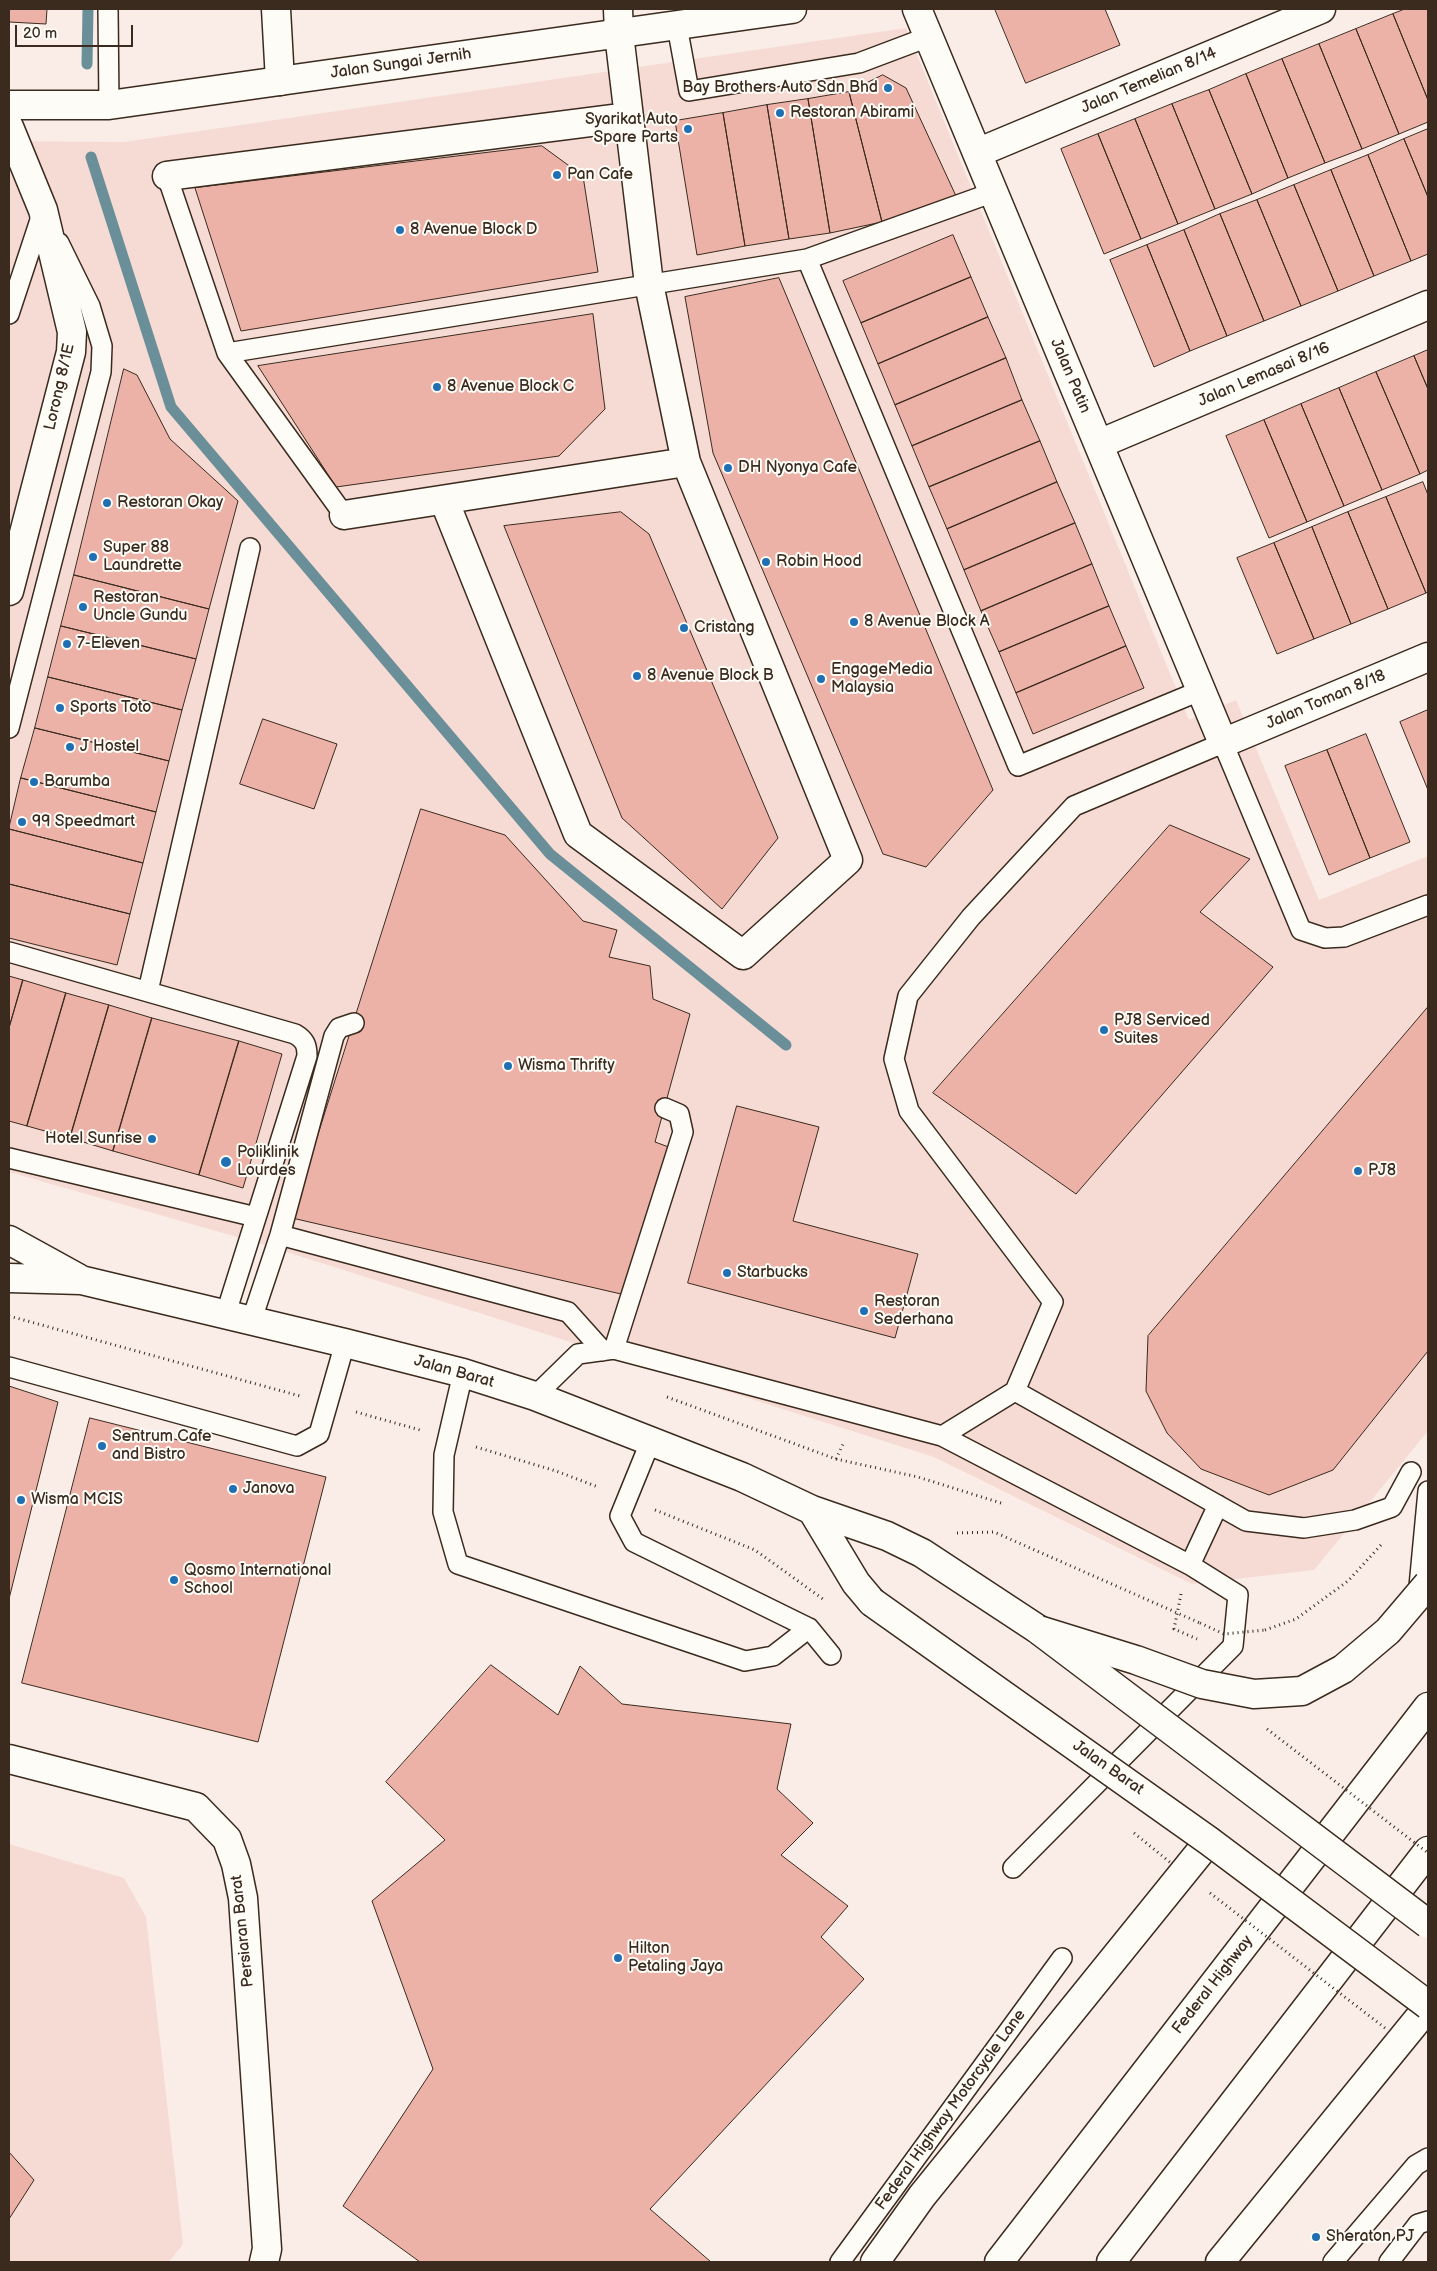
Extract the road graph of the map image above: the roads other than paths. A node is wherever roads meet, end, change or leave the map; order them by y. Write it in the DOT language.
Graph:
graph roads {
  1 [pos="108,9"];
  2 [pos="276,9"];
  3 [pos="792,9"];
  4 [pos="917,9"];
  5 [pos="1321,9"];
  6 [pos="619,21"];
  7 [pos="677,26"];
  8 [pos="928,36"];
  9 [pos="280,81"];
  10 [pos="9,105"];
  11 [pos="109,105"];
  12 [pos="629,117"];
  13 [pos="9,128"];
  14 [pos="977,153"];
  15 [pos="168,176"];
  16 [pos="994,192"];
  17 [pos="43,210"];
  18 [pos="807,259"];
  19 [pos="648,284"];
  20 [pos="1428,305"];
  21 [pos="9,314"];
  22 [pos="227,353"];
  23 [pos="1099,444"];
  24 [pos="686,462"];
  25 [pos="444,500"];
  26 [pos="344,515"];
  27 [pos="250,548"];
  28 [pos="9,591"];
  29 [pos="1428,657"];
  30 [pos="1202,690"];
  31 [pos="9,728"];
  32 [pos="1223,743"];
  33 [pos="1428,905"];
  34 [pos="9,952"];
  35 [pos="148,991"];
  36 [pos="354,1023"];
  37 [pos="665,1108"];
  38 [pos="9,1158"];
  39 [pos="256,1217"];
  40 [pos="280,1235"];
  41 [pos="9,1240"];
  42 [pos="9,1278"];
  43 [pos="81,1280"];
  44 [pos="226,1313"];
  45 [pos="252,1319"];
  46 [pos="345,1343"];
  47 [pos="609,1350"];
  48 [pos="9,1367"];
  49 [pos="463,1373"];
  50 [pos="1015,1391"];
  51 [pos="535,1396"];
  52 [pos="942,1436"];
  53 [pos="651,1440"];
  54 [pos="1411,1472"];
  55 [pos="1428,1491"];
  56 [pos="1218,1505"];
  57 [pos="812,1510"];
  58 [pos="1190,1566"];
  59 [pos="1423,1590"];
  60 [pos="809,1628"];
  61 [pos="1039,1630"];
  62 [pos="831,1655"];
  63 [pos="1428,1707"];
  64 [pos="9,1759"];
  65 [pos="1210,1840"];
  66 [pos="1428,1852"];
  67 [pos="1013,1868"];
  68 [pos="1428,1924"];
  69 [pos="1062,1958"];
  70 [pos="1428,2006"];
  71 [pos="1428,2158"];
  72 [pos="1428,2221"];
  73 [pos="264,2262"];
  74 [pos="840,2262"];
  75 [pos="876,2262"];
  76 [pos="999,2262"];
  77 [pos="1110,2262"];
  78 [pos="1220,2262"];
  79 [pos="1334,2262"];
  80 [pos="1389,2262"];
  1 -- 11 [label="lane"];
  2 -- 9 [label="main road"];
  3 -- 7 [label="main road, Jalan Sungai Jernih"];
  4 -- 8 [label="main road, Jalan Patin"];
  5 -- 14 [label="main road, Jalan Temelian 8/14"];
  6 -- 7 [label="main road, Jalan Sungai Jernih"];
  6 -- 9 [label="main road, Jalan Sungai Jernih"];
  6 -- 12 [label="main road"];
  7 -- 8 [label="lane"];
  8 -- 14 [label="main road, Jalan Patin"];
  9 -- 11 [label="main road, Jalan Sungai Jernih"];
  10 -- 11 [label="main road, Jalan Sungai Jernih"];
  12 -- 15 [label="main road"];
  12 -- 19 [label="main road"];
  13 -- 17 [label="main road, Lorong 8/1E"];
  14 -- 16 [label="main road, Jalan Patin"];
  15 -- 22 [label="lane"];
  16 -- 18 [label="lane"];
  16 -- 23 [label="main road, Jalan Patin"];
  17 -- 21 [label="lane"];
  17 -- 28 [label="main road, Lorong 8/1E"];
  17 -- 31 [label="lane"];
  18 -- 19 [label="lane"];
  18 -- 30 [label="lane"];
  19 -- 22 [label="lane"];
  19 -- 24 [label="main road"];
  20 -- 23 [label="main road, Jalan Lemasai 8/16"];
  22 -- 26 [label="lane"];
  23 -- 30 [label="main road, Jalan Patin"];
  24 -- 25 [label="main road"];
  24 -- 25 [label="main road"];
  25 -- 26 [label="main road"];
  27 -- 35 [label="lane"];
  29 -- 32 [label="main road, Jalan Toman 8/18"];
  30 -- 32 [label="main road, Jalan Patin"];
  32 -- 33 [label="lane"];
  32 -- 50 [label="lane"];
  34 -- 35 [label="lane"];
  35 -- 39 [label="lane"];
  36 -- 40 [label="lane"];
  37 -- 47 [label="lane"];
  38 -- 39 [label="lane"];
  39 -- 44 [label="lane"];
  40 -- 45 [label="lane"];
  40 -- 47 [label="lane"];
  41 -- 43 [label="main road, Jalan Barat"];
  42 -- 43 [label="main road, Jalan Barat"];
  43 -- 44 [label="main road, Jalan Barat"];
  44 -- 45 [label="main road, Jalan Barat"];
  45 -- 46 [label="main road, Jalan Barat"];
  46 -- 48 [label="lane"];
  46 -- 49 [label="main road, Jalan Barat"];
  47 -- 51 [label="lane"];
  47 -- 52 [label="lane"];
  49 -- 51 [label="main road, Jalan Barat"];
  49 -- 60 [label="lane"];
  50 -- 52 [label="lane"];
  50 -- 56 [label="lane"];
  51 -- 53 [label="main road, Jalan Barat"];
  52 -- 58 [label="lane"];
  53 -- 57 [label="main road, Jalan Barat"];
  53 -- 60 [label="lane"];
  54 -- 56 [label="lane"];
  55 -- 59 [label="lane"];
  56 -- 58 [label="lane"];
  57 -- 61 [label="main road, Jalan Barat"];
  57 -- 65 [label="main road, Jalan Barat, bridge"];
  58 -- 67 [label="lane"];
  59 -- 61 [label="main road, bridge"];
  60 -- 62 [label="lane"];
  61 -- 68 [label="main road, Jalan Barat, bridge"];
  63 -- 76 [label="main road, Federal Highway"];
  64 -- 73 [label="main road, Persiaran Barat"];
  65 -- 70 [label="main road, Jalan Barat, bridge"];
  65 -- 75 [label="main road"];
  66 -- 77 [label="main road"];
  69 -- 74 [label="lane, Federal Highway Motorcycle Lane"];
  70 -- 78 [label="main road"];
  71 -- 79 [label="lane"];
  72 -- 80 [label="lane"];
}
